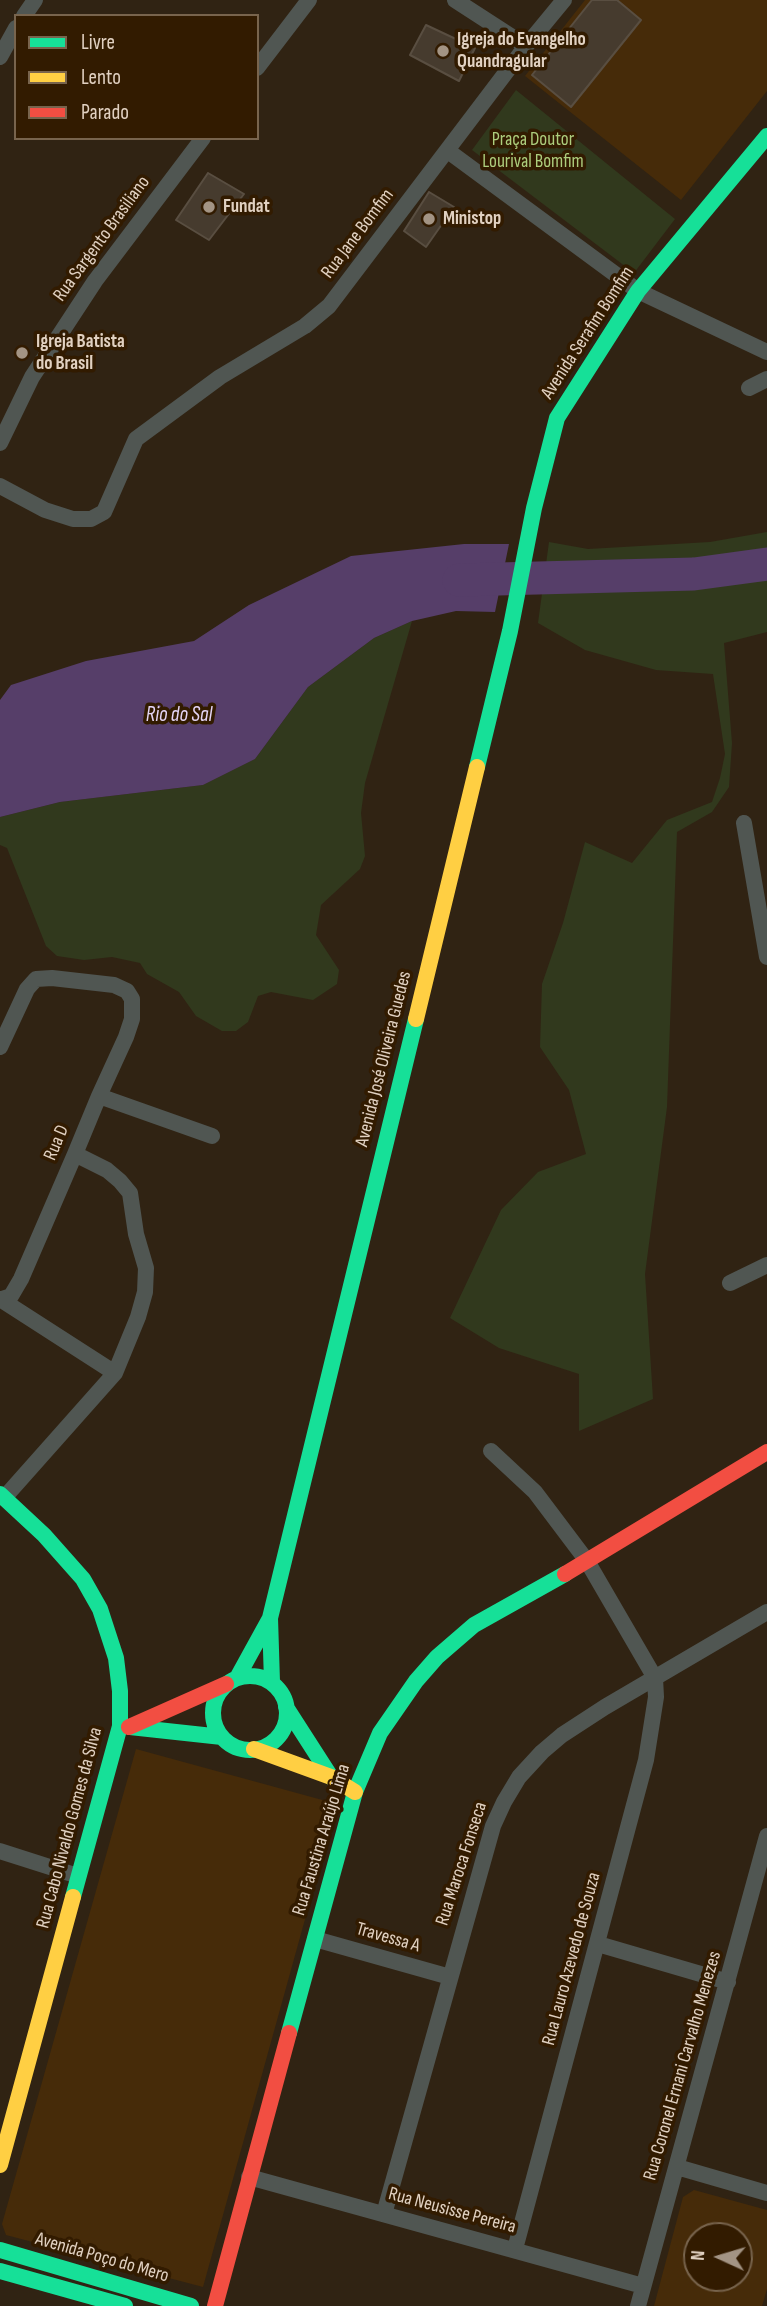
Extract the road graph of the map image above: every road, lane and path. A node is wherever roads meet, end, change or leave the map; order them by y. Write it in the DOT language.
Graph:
graph roads {
  1 [pos="309,0"];
  2 [pos="455,0"];
  3 [pos="564,0"];
  4 [pos="14,32"];
  5 [pos="526,47"];
  6 [pos="0,57"];
  7 [pos="259,65"];
  8 [pos="767,136"];
  9 [pos="201,140"];
  10 [pos="448,151"];
  11 [pos="638,291"];
  12 [pos="767,352"];
  13 [pos="767,379"];
  14 [pos="749,388"];
  15 [pos="0,443"];
  16 [pos="0,486"];
  17 [pos="534,508"];
  18 [pos="744,823"];
  19 [pos="767,957"];
  20 [pos="0,1047"];
  21 [pos="99,1096"];
  22 [pos="212,1136"];
  23 [pos="75,1154"];
  24 [pos="767,1265"];
  25 [pos="730,1283"];
  26 [pos="1,1299"];
  27 [pos="116,1373"];
  28 [pos="491,1451"];
  29 [pos="767,1452"];
  30 [pos="2,1496"];
  31 [pos="587,1561"];
  32 [pos="767,1612"];
  33 [pos="270,1618"];
  34 [pos="655,1678"];
  35 [pos="231,1681"];
  36 [pos="272,1682"];
  37 [pos="286,1707"];
  38 [pos="124,1727"];
  39 [pos="222,1737"];
  40 [pos="254,1749"];
  41 [pos="331,1776"];
  42 [pos="355,1792"];
  43 [pos="767,1836"];
  44 [pos="0,1851"];
  45 [pos="78,1876"];
  46 [pos="315,1939"];
  47 [pos="598,1944"];
  48 [pos="450,1977"];
  49 [pos="728,1982"];
  50 [pos="8,2110"];
  51 [pos="0,2165"];
  52 [pos="677,2167"];
  53 [pos="249,2177"];
  54 [pos="767,2193"];
  55 [pos="384,2214"];
  56 [pos="515,2249"];
  57 [pos="0,2250"];
  58 [pos="0,2271"];
  59 [pos="643,2286"];
  60 [pos="122,2306"];
  61 [pos="191,2306"];
  62 [pos="215,2306"];
  63 [pos="638,2306"];
  1 -- 7 [label="street"];
  2 -- 5 [label="street"];
  3 -- 5 [label="street, Rua Jane Bomfim"];
  4 -- 6 [label="street"];
  5 -- 10 [label="street, Rua Jane Bomfim"];
  8 -- 11 [label="street, Avenida Serafim Bomfim"];
  9 -- 15 [label="street, Rua Sargento Brasiliano"];
  10 -- 11 [label="street"];
  10 -- 16 [label="street, Rua Jane Bomfim"];
  11 -- 12 [label="street"];
  11 -- 17 [label="street, Avenida Serafim Bomfim"];
  13 -- 14 [label="street"];
  17 -- 33 [label="street, Avenida José Oliveira Guedes"];
  18 -- 19 [label="street"];
  20 -- 21 [label="street, Rua D"];
  21 -- 22 [label="street"];
  21 -- 23 [label="street, Rua D"];
  23 -- 26 [label="street, Rua D"];
  23 -- 27 [label="street"];
  24 -- 25 [label="street"];
  26 -- 27 [label="street"];
  27 -- 30 [label="street"];
  28 -- 31 [label="street"];
  29 -- 31 [label="street, Rua Faustina Araújo Lima"];
  30 -- 38 [label="street, Rua Cabo Nivaldo Gomes da Silva"];
  31 -- 34 [label="street"];
  31 -- 42 [label="street, Rua Faustina Araújo Lima"];
  32 -- 34 [label="street, Rua Maroca Fonseca"];
  33 -- 35 [label="street, Avenida José Oliveira Guedes"];
  33 -- 36 [label="street, Avenida José Oliveira Guedes"];
  34 -- 47 [label="street, Rua Lauro Azevedo de Souza"];
  34 -- 48 [label="street, Rua Maroca Fonseca"];
  35 -- 36 [label="street"];
  35 -- 38 [label="street"];
  35 -- 39 [label="street"];
  36 -- 37 [label="street"];
  37 -- 40 [label="street"];
  37 -- 41 [label="street"];
  38 -- 39 [label="street"];
  38 -- 45 [label="street, Rua Cabo Nivaldo Gomes da Silva"];
  39 -- 40 [label="street"];
  40 -- 41 [label="street"];
  41 -- 42 [label="street"];
  42 -- 46 [label="street, Rua Faustina Araújo Lima"];
  43 -- 49 [label="street, Rua Coronel Ernani Carvalho Menezes"];
  44 -- 45 [label="street"];
  45 -- 50 [label="street, Rua Cabo Nivaldo Gomes da Silva"];
  46 -- 48 [label="street, Travessa A"];
  46 -- 53 [label="street, Rua Faustina Araújo Lima"];
  47 -- 49 [label="street"];
  47 -- 56 [label="street, Rua Lauro Azevedo de Souza"];
  48 -- 55 [label="street, Rua Maroca Fonseca"];
  49 -- 52 [label="street, Rua Coronel Ernani Carvalho Menezes"];
  50 -- 51 [label="street, Rua Cabo Nivaldo Gomes da Silva"];
  52 -- 54 [label="street"];
  52 -- 59 [label="street, Rua Coronel Ernani Carvalho Menezes"];
  53 -- 55 [label="street, Rua Neusisse Pereira"];
  53 -- 62 [label="street, Rua Faustina Araújo Lima"];
  55 -- 56 [label="street, Rua Neusisse Pereira"];
  56 -- 59 [label="street, Rua Neusisse Pereira"];
  57 -- 61 [label="street, Avenida Poço do Mero"];
  58 -- 60 [label="street, Avenida Poço do Mero"];
  59 -- 63 [label="street, Rua Coronel Ernani Carvalho Menezes"];
}
